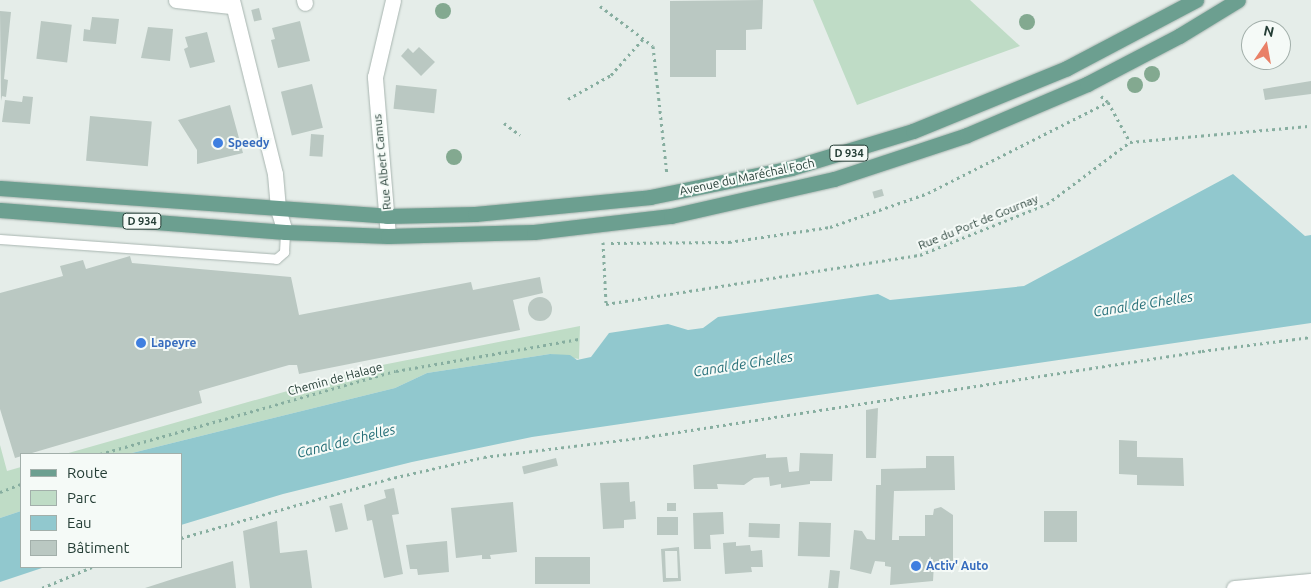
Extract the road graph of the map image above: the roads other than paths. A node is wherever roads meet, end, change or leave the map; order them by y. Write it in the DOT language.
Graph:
graph roads {
  1 [pos="176,0"];
  2 [pos="393,0"];
  3 [pos="1196,0"];
  4 [pos="1238,0"];
  5 [pos="232,3"];
  6 [pos="0,188"];
  7 [pos="278,209"];
  8 [pos="0,210"];
  9 [pos="387,216"];
  10 [pos="285,232"];
  11 [pos="388,236"];
  12 [pos="0,239"];
  13 [pos="1311,581"];
  14 [pos="1234,588"];
  1 -- 5 [label="street"];
  2 -- 9 [label="street, Rue Albert Camus"];
  3 -- 9 [label="main road, Avenue du Maréchal Foch / D 934"];
  4 -- 11 [label="main road, Avenue du Maréchal Foch / D 934"];
  5 -- 7 [label="street"];
  6 -- 7 [label="main road, D 934"];
  7 -- 9 [label="main road, D 934"];
  7 -- 10 [label="street"];
  8 -- 10 [label="main road, D 934"];
  9 -- 11 [label="street, Rue Albert Camus"];
  10 -- 11 [label="main road, D 934"];
  10 -- 12 [label="lane"];
  13 -- 14 [label="street"];
}
